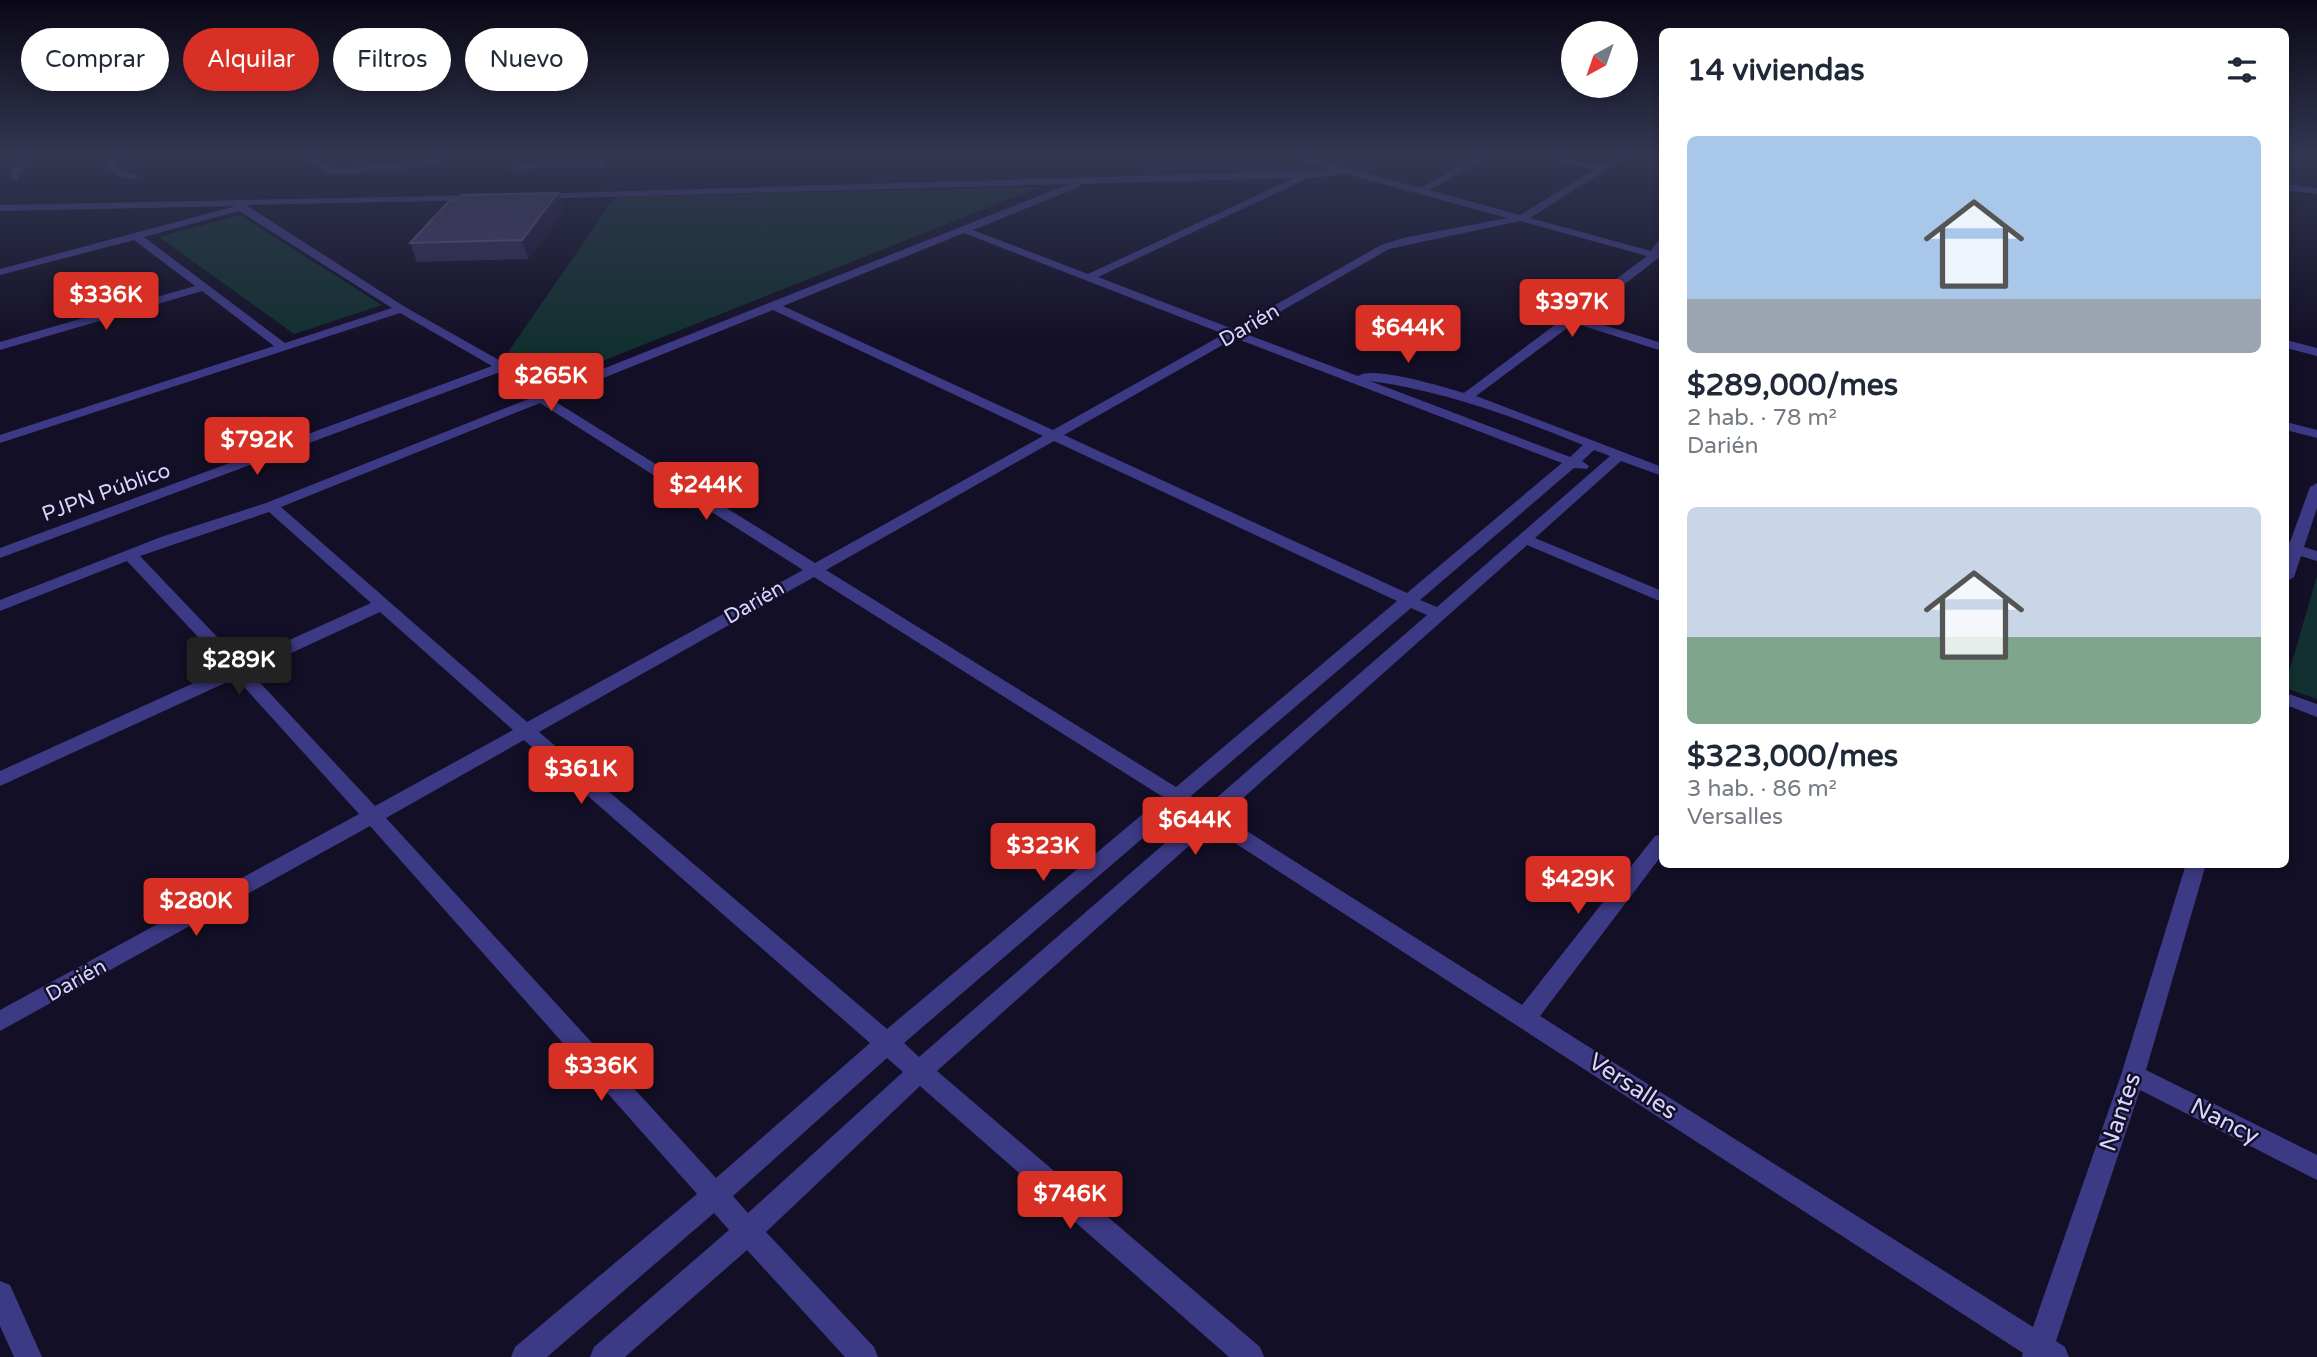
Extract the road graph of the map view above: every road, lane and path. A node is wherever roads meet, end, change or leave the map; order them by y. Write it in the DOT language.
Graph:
graph roads {
  1 [pos="191,219"];
  2 [pos="262,219"];
  3 [pos="991,219"];
  4 [pos="1214,219"];
  5 [pos="1515,219"];
  6 [pos="1527,219"];
  7 [pos="964,230"];
  8 [pos="135,236"];
  9 [pos="1659,256"];
  10 [pos="0,272"];
  11 [pos="1088,278"];
  12 [pos="204,287"];
  13 [pos="774,306"];
  14 [pos="401,309"];
  15 [pos="1572,319"];
  16 [pos="1235,333"];
  17 [pos="2289,345"];
  18 [pos="0,346"];
  19 [pos="1659,346"];
  20 [pos="283,347"];
  21 [pos="2317,352"];
  22 [pos="502,367"];
  23 [pos="1343,375"];
  24 [pos="1466,397"];
  25 [pos="541,398"];
  26 [pos="2289,427"];
  27 [pos="2317,434"];
  28 [pos="1057,435"];
  29 [pos="0,439"];
  30 [pos="1592,445"];
  31 [pos="1620,456"];
  32 [pos="1573,462"];
  33 [pos="1659,471"];
  34 [pos="1601,473"];
  35 [pos="2317,487"];
  36 [pos="271,506"];
  37 [pos="1525,539"];
  38 [pos="2290,547"];
  39 [pos="0,554"];
  40 [pos="130,555"];
  41 [pos="2317,556"];
  42 [pos="813,568"];
  43 [pos="1659,596"];
  44 [pos="1410,600"];
  45 [pos="381,605"];
  46 [pos="0,606"];
  47 [pos="1438,614"];
  48 [pos="240,669"];
  49 [pos="2289,700"];
  50 [pos="2317,710"];
  51 [pos="525,732"];
  52 [pos="0,779"];
  53 [pos="1178,797"];
  54 [pos="1209,817"];
  55 [pos="372,818"];
  56 [pos="1659,845"];
  57 [pos="2195,868"];
  58 [pos="1526,1017"];
  59 [pos="0,1021"];
  60 [pos="887,1043"];
  61 [pos="922,1070"];
  62 [pos="2133,1075"];
  63 [pos="2317,1168"];
  64 [pos="715,1195"];
  65 [pos="747,1232"];
  66 [pos="0,1295"];
  67 [pos="7,1331"];
  68 [pos="2044,1354"];
  69 [pos="28,1357"];
  70 [pos="525,1357"];
  71 [pos="604,1357"];
  72 [pos="864,1357"];
  73 [pos="1250,1357"];
  1 -- 8 [label="street"];
  2 -- 14 [label="street, Versalles"];
  3 -- 7 [label="street"];
  4 -- 11 [label="street"];
  5 -- 16 [label="street, Darién"];
  6 -- 9 [label="street"];
  7 -- 11 [label="street"];
  7 -- 13 [label="street"];
  8 -- 10 [label="street"];
  8 -- 12 [label="street"];
  9 -- 15 [label="street"];
  11 -- 16 [label="street"];
  12 -- 18 [label="street"];
  12 -- 20 [label="street"];
  13 -- 25 [label="street"];
  13 -- 28 [label="street"];
  14 -- 20 [label="street"];
  14 -- 22 [label="street, Versalles"];
  15 -- 19 [label="street"];
  15 -- 24 [label="street"];
  16 -- 23 [label="street"];
  16 -- 28 [label="street, Darién"];
  17 -- 21 [label="street"];
  20 -- 29 [label="street"];
  22 -- 25 [label="street, Versalles"];
  22 -- 39 [label="street, PJPN Público"];
  23 -- 24 [label="street"];
  23 -- 32 [label="street"];
  24 -- 30 [label="street"];
  25 -- 36 [label="street"];
  25 -- 42 [label="street, Versalles"];
  26 -- 27 [label="street"];
  28 -- 42 [label="street, Darién"];
  28 -- 44 [label="street"];
  30 -- 31 [label="street"];
  30 -- 32 [label="street"];
  31 -- 33 [label="street"];
  31 -- 34 [label="street"];
  32 -- 34 [label="street"];
  32 -- 44 [label="street"];
  34 -- 37 [label="street"];
  35 -- 38 [label="street"];
  36 -- 40 [label="street"];
  36 -- 45 [label="street"];
  37 -- 43 [label="street"];
  37 -- 47 [label="street"];
  38 -- 41 [label="street"];
  40 -- 46 [label="street"];
  40 -- 48 [label="street"];
  42 -- 51 [label="street, Darién"];
  42 -- 53 [label="street, Versalles"];
  44 -- 47 [label="street"];
  44 -- 53 [label="street"];
  45 -- 48 [label="street"];
  45 -- 51 [label="street"];
  47 -- 54 [label="street"];
  48 -- 52 [label="street"];
  48 -- 55 [label="street"];
  49 -- 50 [label="street"];
  51 -- 55 [label="street, Darién"];
  51 -- 60 [label="street"];
  53 -- 54 [label="street, Versalles"];
  53 -- 60 [label="street"];
  54 -- 58 [label="street, Versalles"];
  54 -- 61 [label="street"];
  55 -- 59 [label="street, Darién"];
  55 -- 64 [label="street"];
  56 -- 58 [label="street"];
  57 -- 62 [label="street, Nantes"];
  58 -- 68 [label="street, Versalles"];
  60 -- 61 [label="street"];
  60 -- 64 [label="street"];
  61 -- 65 [label="street"];
  61 -- 73 [label="street"];
  62 -- 63 [label="street, Nancy"];
  62 -- 68 [label="street, Nantes"];
  64 -- 65 [label="street"];
  64 -- 70 [label="street"];
  65 -- 71 [label="street"];
  65 -- 72 [label="street"];
  66 -- 67 [label="street"];
  67 -- 69 [label="street"];
}
